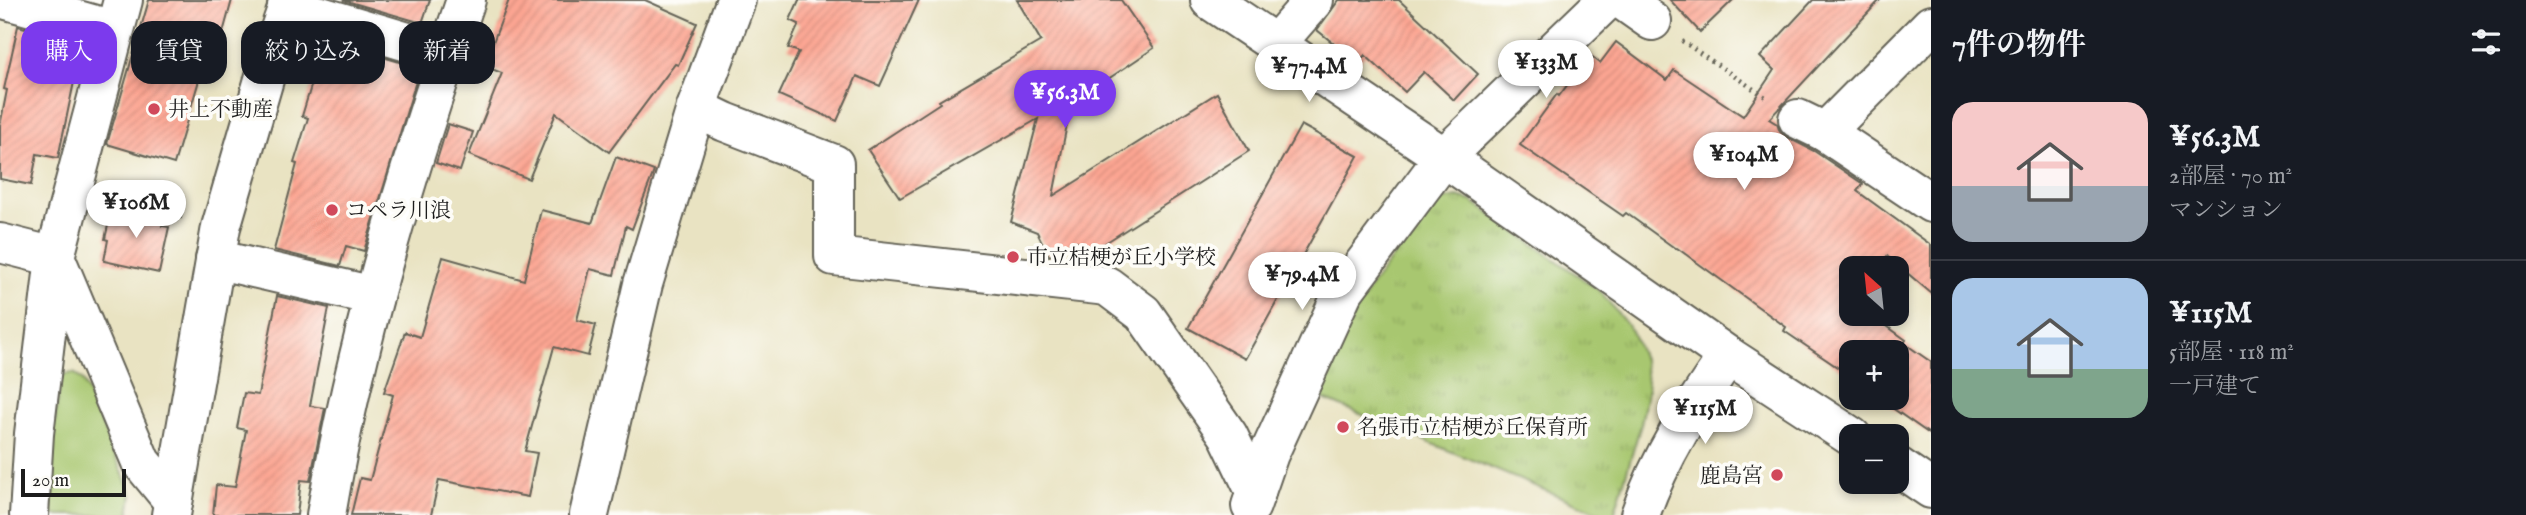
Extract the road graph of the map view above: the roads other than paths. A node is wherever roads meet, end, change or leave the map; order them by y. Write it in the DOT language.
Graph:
graph roads {
  1 [pos="6,0"];
  2 [pos="466,0"];
  3 [pos="736,0"];
  4 [pos="1210,0"];
  5 [pos="1314,0"];
  6 [pos="1606,0"];
  7 [pos="288,3"];
  8 [pos="118,15"];
  9 [pos="459,21"];
  10 [pos="1931,24"];
  11 [pos="399,38"];
  12 [pos="1275,46"];
  13 [pos="438,84"];
  14 [pos="696,108"];
  15 [pos="1444,158"];
  16 [pos="1931,203"];
  17 [pos="0,243"];
  18 [pos="218,243"];
  19 [pos="55,257"];
  20 [pos="374,296"];
  21 [pos="1728,356"];
  22 [pos="1839,429"];
  23 [pos="1909,475"];
  24 [pos="1931,489"];
  25 [pos="1251,504"];
  26 [pos="172,508"];
  27 [pos="29,515"];
  28 [pos="326,515"];
  29 [pos="589,515"];
  30 [pos="1640,515"];
  1 -- 8 [label="street"];
  2 -- 9 [label="street"];
  3 -- 14 [label="street"];
  4 -- 12 [label="street"];
  5 -- 12 [label="street"];
  6 -- 15 [label="street"];
  7 -- 11 [label="street"];
  7 -- 18 [label="street"];
  8 -- 19 [label="street"];
  10 -- 16 [label="street"];
  12 -- 15 [label="street"];
  13 -- 20 [label="street"];
  14 -- 25 [label="street"];
  14 -- 29 [label="street"];
  15 -- 21 [label="street"];
  15 -- 25 [label="street"];
  17 -- 19 [label="street"];
  18 -- 20 [label="street"];
  18 -- 26 [label="street"];
  19 -- 26 [label="street"];
  19 -- 27 [label="street"];
  20 -- 28 [label="street"];
  21 -- 22 [label="street"];
  21 -- 30 [label="street"];
  23 -- 24 [label="street"];
}
